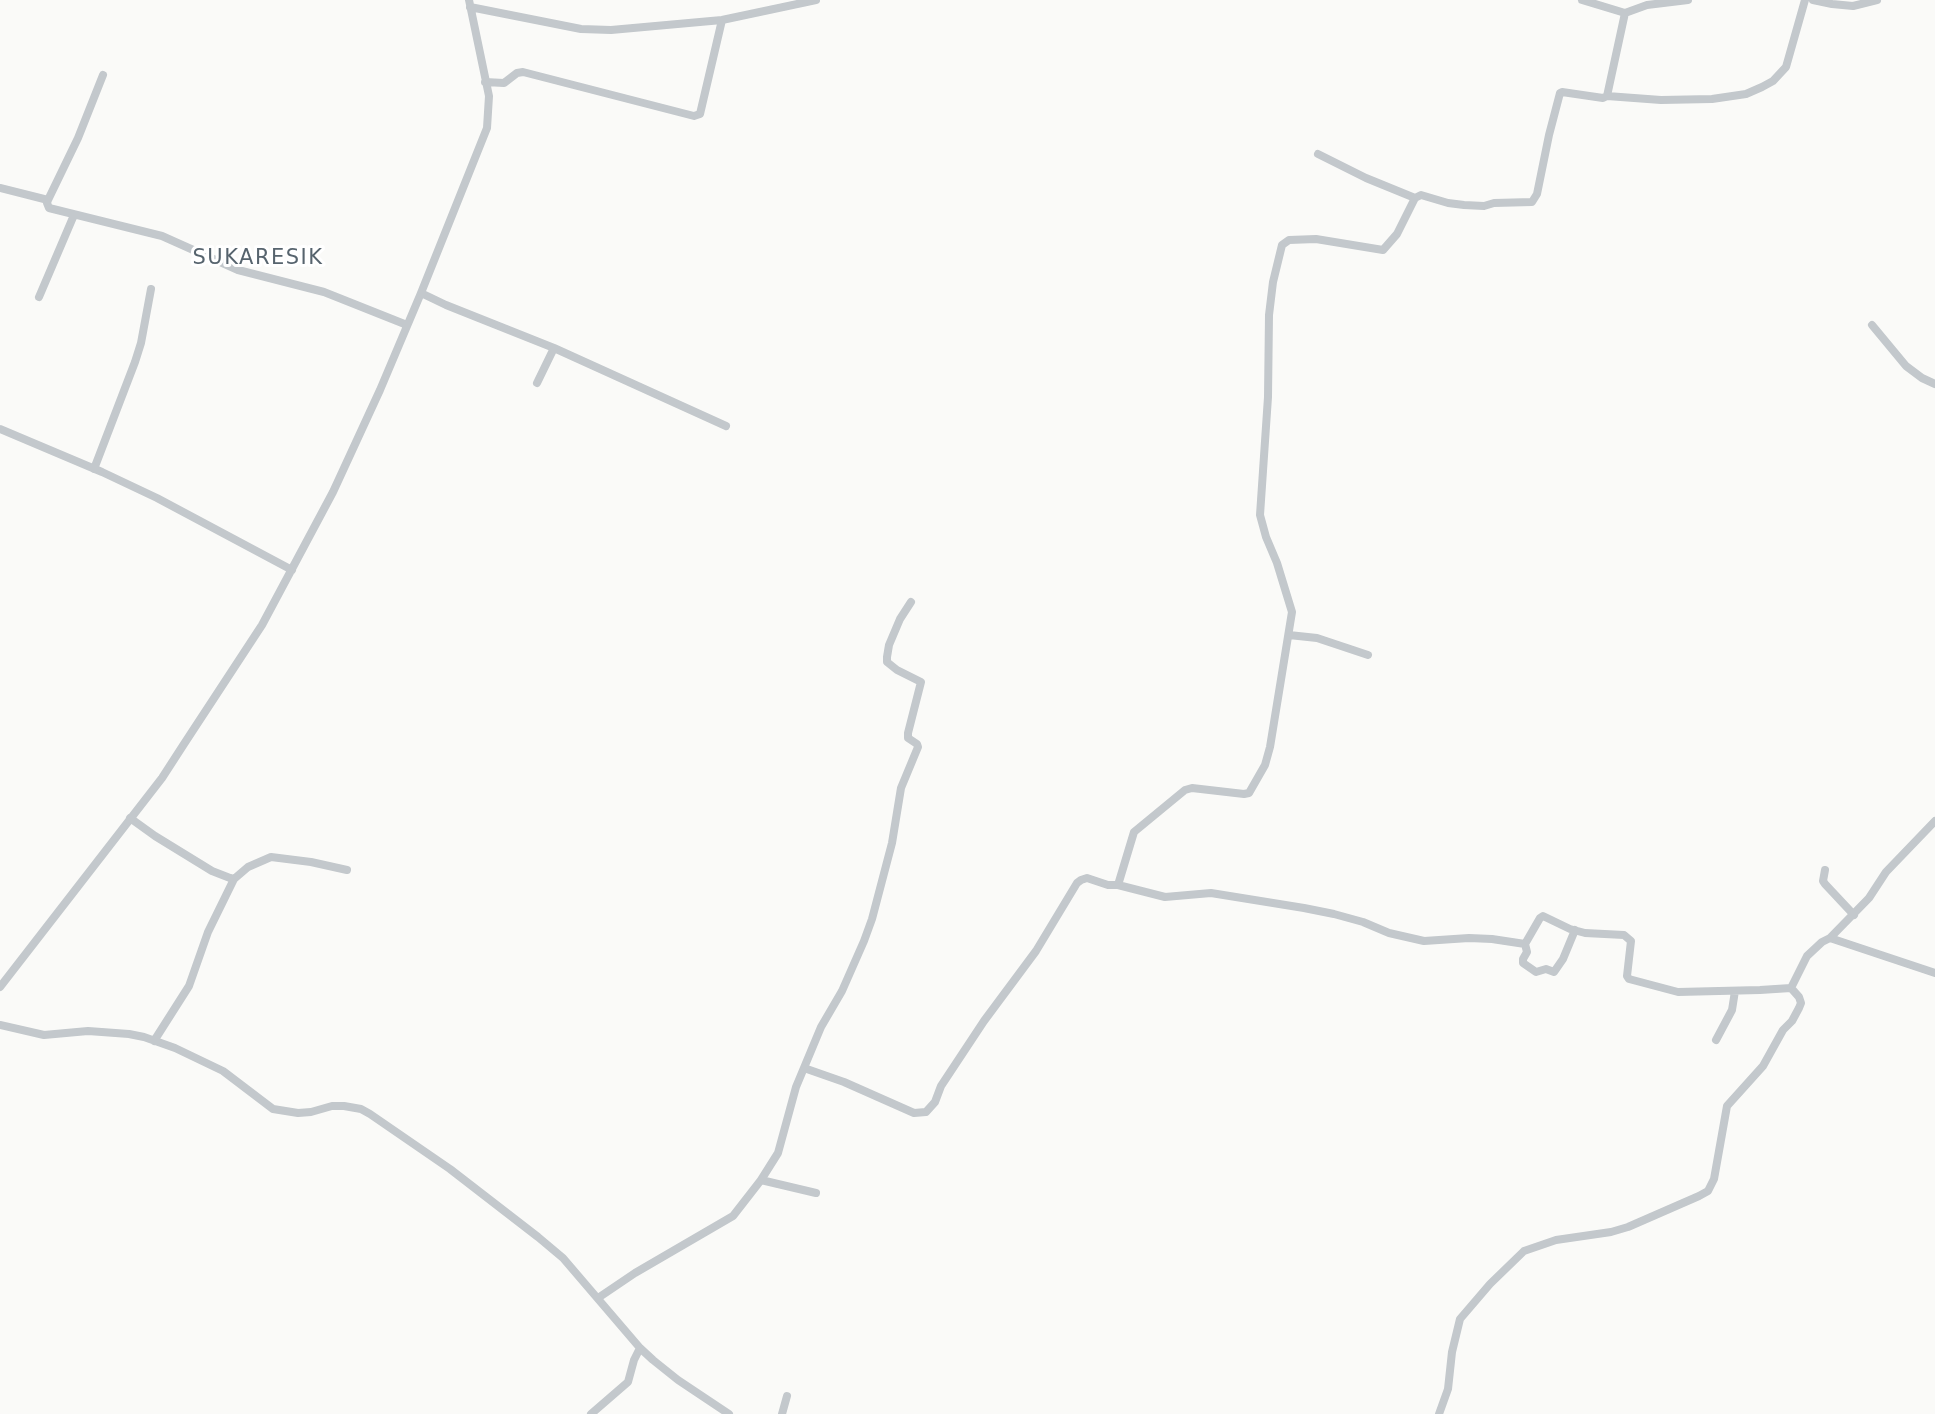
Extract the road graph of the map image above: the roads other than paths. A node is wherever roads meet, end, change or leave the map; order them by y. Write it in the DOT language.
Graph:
graph roads {
  1 [pos="816,0"];
  2 [pos="1582,0"];
  3 [pos="1688,0"];
  4 [pos="1805,0"];
  5 [pos="1813,0"];
  6 [pos="1877,0"];
  7 [pos="470,3"];
  8 [pos="1625,13"];
  9 [pos="722,20"];
  10 [pos="103,75"];
  11 [pos="485,82"];
  12 [pos="1607,96"];
  13 [pos="1318,154"];
  14 [pos="0,188"];
  15 [pos="1415,198"];
  16 [pos="48,200"];
  17 [pos="74,215"];
  18 [pos="151,289"];
  19 [pos="421,293"];
  20 [pos="39,297"];
  21 [pos="407,325"];
  22 [pos="1872,326"];
  23 [pos="554,348"];
  24 [pos="537,382"];
  25 [pos="1935,384"];
  26 [pos="726,426"];
  27 [pos="0,429"];
  28 [pos="94,469"];
  29 [pos="292,570"];
  30 [pos="911,602"];
  31 [pos="1288,635"];
  32 [pos="1368,656"];
  33 [pos="130,818"];
  34 [pos="1935,821"];
  35 [pos="347,870"];
  36 [pos="1825,870"];
  37 [pos="234,879"];
  38 [pos="1118,885"];
  39 [pos="1854,915"];
  40 [pos="1575,930"];
  41 [pos="1830,938"];
  42 [pos="1525,944"];
  43 [pos="1935,973"];
  44 [pos="0,987"];
  45 [pos="1791,988"];
  46 [pos="1736,991"];
  47 [pos="0,1026"];
  48 [pos="1716,1040"];
  49 [pos="154,1041"];
  50 [pos="804,1068"];
  51 [pos="761,1180"];
  52 [pos="816,1193"];
  53 [pos="598,1298"];
  54 [pos="640,1348"];
  55 [pos="787,1396"];
  56 [pos="591,1414"];
  57 [pos="729,1414"];
  58 [pos="782,1414"];
  59 [pos="1439,1414"];
  1 -- 9 [label="street"];
  2 -- 8 [label="street"];
  3 -- 8 [label="street"];
  4 -- 12 [label="street"];
  5 -- 6 [label="street"];
  7 -- 9 [label="street"];
  7 -- 11 [label="street"];
  8 -- 12 [label="street"];
  9 -- 11 [label="street"];
  10 -- 16 [label="street"];
  11 -- 19 [label="street"];
  12 -- 15 [label="street"];
  13 -- 15 [label="street"];
  14 -- 16 [label="street"];
  15 -- 31 [label="street"];
  16 -- 17 [label="street"];
  17 -- 20 [label="street"];
  17 -- 21 [label="street"];
  18 -- 28 [label="street"];
  19 -- 21 [label="street"];
  19 -- 23 [label="street"];
  21 -- 29 [label="street"];
  22 -- 25 [label="street"];
  23 -- 24 [label="street"];
  23 -- 26 [label="street"];
  27 -- 28 [label="street"];
  28 -- 29 [label="street"];
  29 -- 33 [label="street"];
  30 -- 50 [label="street"];
  31 -- 32 [label="street"];
  31 -- 38 [label="street"];
  33 -- 37 [label="street"];
  33 -- 44 [label="street"];
  34 -- 39 [label="street"];
  35 -- 37 [label="street"];
  36 -- 39 [label="street"];
  37 -- 49 [label="street"];
  38 -- 42 [label="street"];
  38 -- 50 [label="street"];
  39 -- 41 [label="street"];
  40 -- 42 [label="street"];
  40 -- 42 [label="street"];
  40 -- 46 [label="street"];
  41 -- 43 [label="street"];
  41 -- 45 [label="street"];
  45 -- 46 [label="street"];
  45 -- 59 [label="street"];
  46 -- 48 [label="street"];
  47 -- 49 [label="street"];
  49 -- 53 [label="street"];
  50 -- 51 [label="street"];
  51 -- 52 [label="street"];
  51 -- 53 [label="street"];
  53 -- 54 [label="street"];
  54 -- 56 [label="street"];
  54 -- 57 [label="street"];
  55 -- 58 [label="street"];
}
